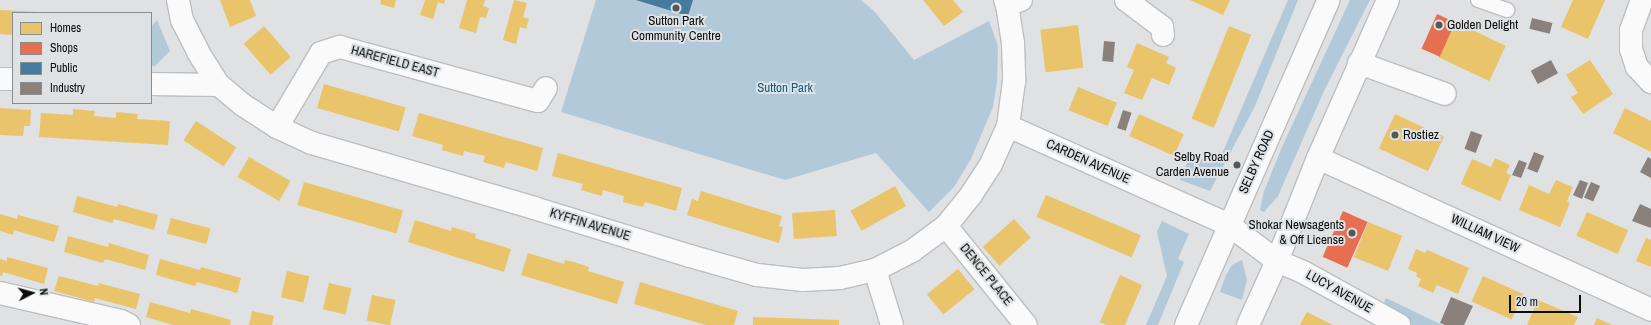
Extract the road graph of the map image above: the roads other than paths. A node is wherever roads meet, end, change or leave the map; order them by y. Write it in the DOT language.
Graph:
graph roads {
  1 [pos="178,0"];
  2 [pos="1126,0"];
  3 [pos="1329,0"];
  4 [pos="1388,0"];
  5 [pos="1478,0"];
  6 [pos="1642,0"];
  7 [pos="1011,2"];
  8 [pos="1507,10"];
  9 [pos="1163,35"];
  10 [pos="1360,63"];
  11 [pos="0,79"];
  12 [pos="12,79"];
  13 [pos="1651,82"];
  14 [pos="152,84"];
  15 [pos="219,85"];
  16 [pos="546,88"];
  17 [pos="1445,94"];
  18 [pos="1008,126"];
  19 [pos="277,127"];
  20 [pos="1318,158"];
  21 [pos="1229,225"];
  22 [pos="946,226"];
  23 [pos="1277,261"];
  24 [pos="875,270"];
  25 [pos="0,293"];
  26 [pos="1651,310"];
  27 [pos="129,325"];
  28 [pos="892,325"];
  29 [pos="1026,325"];
  30 [pos="1186,325"];
  31 [pos="1248,325"];
  32 [pos="1399,325"];
  1 -- 15 [label="street, KYFFIN AVENUE"];
  2 -- 9 [label="street"];
  3 -- 21 [label="street, SELBY ROAD"];
  4 -- 10 [label="street"];
  5 -- 8 [label="lane"];
  6 -- 13 [label="street"];
  7 -- 18 [label="street"];
  10 -- 17 [label="street"];
  10 -- 20 [label="street"];
  11 -- 12 [label="street"];
  14 -- 15 [label="street"];
  15 -- 19 [label="street, KYFFIN AVENUE"];
  16 -- 19 [label="street, HAREFIELD EAST"];
  18 -- 21 [label="street, CARDEN AVENUE"];
  18 -- 22 [label="street, KYFFIN AVENUE"];
  19 -- 24 [label="street, KYFFIN AVENUE"];
  20 -- 23 [label="street"];
  20 -- 26 [label="street, WILLIAM VIEW"];
  21 -- 23 [label="street, CARDEN AVENUE"];
  21 -- 30 [label="street, SELBY ROAD"];
  22 -- 24 [label="street, KYFFIN AVENUE"];
  22 -- 29 [label="street, DENCE PLACE"];
  23 -- 31 [label="street"];
  23 -- 32 [label="street, LUCY AVENUE"];
  24 -- 28 [label="street"];
  25 -- 27 [label="street"];
}
